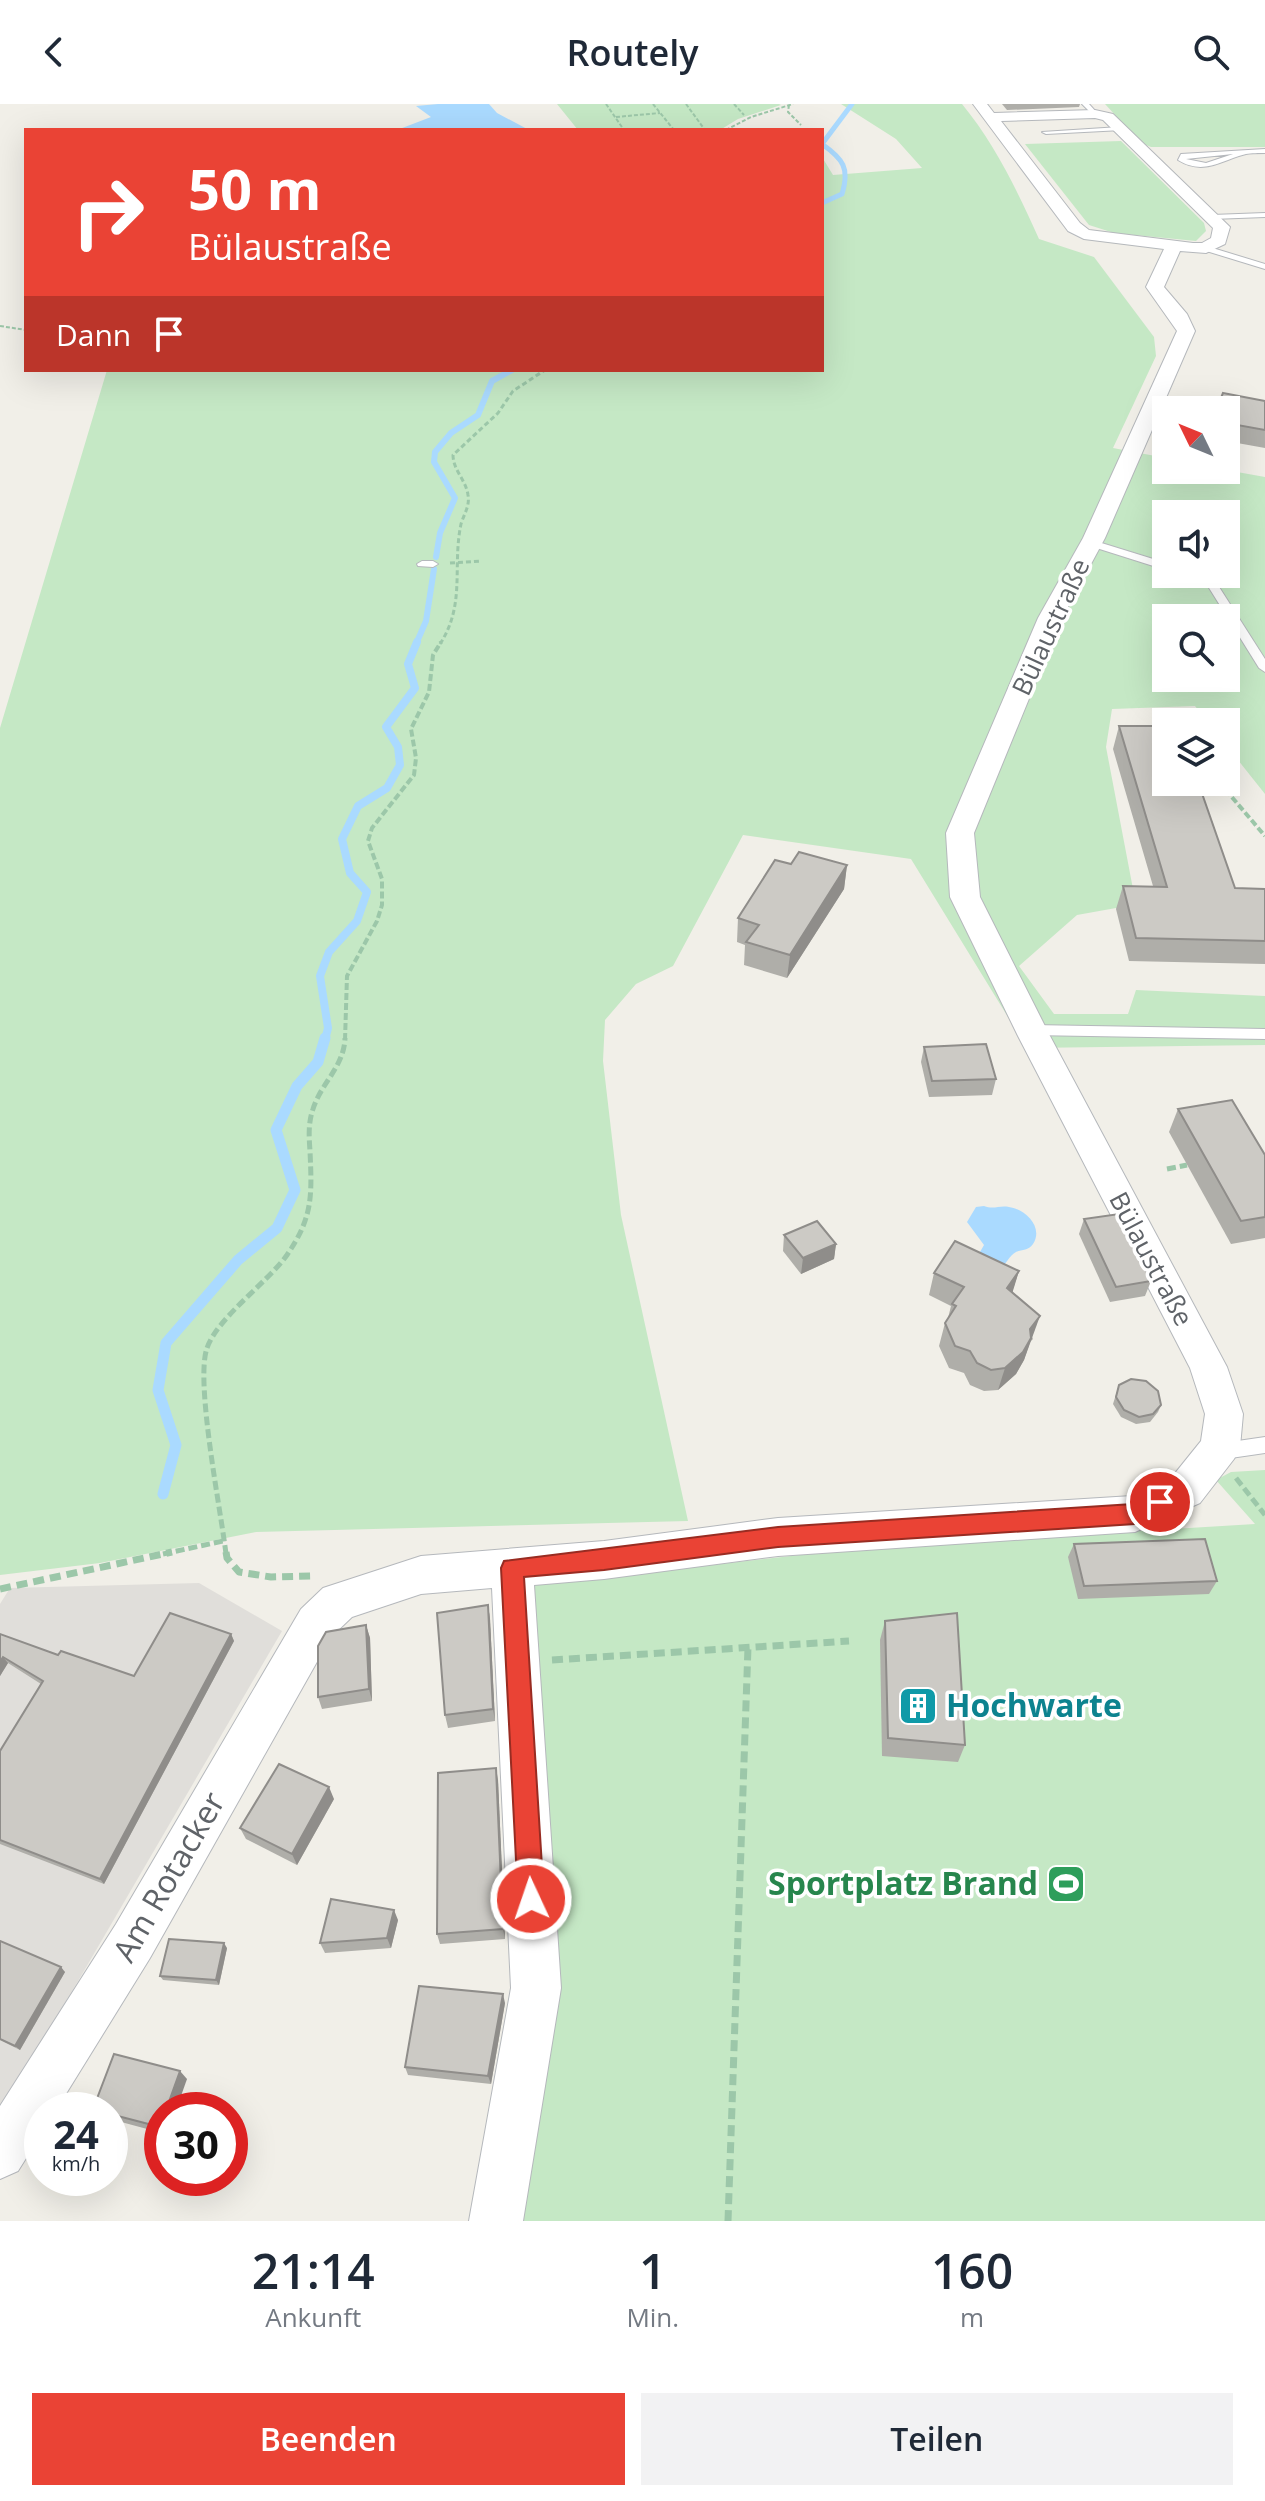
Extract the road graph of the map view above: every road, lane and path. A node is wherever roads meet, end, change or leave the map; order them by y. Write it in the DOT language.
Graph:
graph roads {
  1 [pos="606,104"];
  2 [pos="653,104"];
  3 [pos="686,104"];
  4 [pos="734,104"];
  5 [pos="791,105"];
  6 [pos="1090,109"];
  7 [pos="985,111"];
  8 [pos="660,113"];
  9 [pos="744,115"];
  10 [pos="616,117"];
  11 [pos="801,125"];
  12 [pos="623,128"];
  13 [pos="672,128"];
  14 [pos="704,128"];
  15 [pos="730,128"];
  16 [pos="1120,129"];
  17 [pos="1046,132"];
  18 [pos="1265,151"];
  19 [pos="1244,152"];
  20 [pos="1265,215"];
  21 [pos="1212,217"];
  22 [pos="1174,246"];
  23 [pos="1206,248"];
  24 [pos="1265,267"];
  25 [pos="0,326"];
  26 [pos="24,330"];
  27 [pos="542,372"];
  28 [pos="1091,543"];
  29 [pos="481,561"];
  30 [pos="460,562"];
  31 [pos="446,563"];
  32 [pos="1152,563"];
  33 [pos="1214,588"];
  34 [pos="1265,668"];
  35 [pos="1232,796"];
  36 [pos="1265,836"];
  37 [pos="1031,1030"];
  38 [pos="1265,1034"];
  39 [pos="1187,1165"];
  40 [pos="1167,1169"];
  41 [pos="1265,1445"];
  42 [pos="1216,1452"];
  43 [pos="1265,1515"];
  44 [pos="223,1541"];
  45 [pos="512,1568"];
  46 [pos="0,1589"];
  47 [pos="327,1589"];
  48 [pos="849,1641"];
  49 [pos="748,1647"];
  50 [pos="519,1662"];
  51 [pos="0,2153"];
  52 [pos="496,2221"];
  53 [pos="728,2221"];
  1 -- 10 [label="path"];
  2 -- 8 [label="path"];
  3 -- 14 [label="path"];
  4 -- 9 [label="path"];
  5 -- 11 [label="path"];
  5 -- 15 [label="path"];
  6 -- 7 [label="street"];
  6 -- 16 [label="street"];
  7 -- 22 [label="street"];
  8 -- 10 [label="path"];
  8 -- 13 [label="path"];
  10 -- 12 [label="path"];
  16 -- 17 [label="lane"];
  16 -- 21 [label="street"];
  18 -- 19 [label="lane"];
  19 -- 19 [label="lane"];
  20 -- 21 [label="lane"];
  21 -- 23 [label="street"];
  22 -- 23 [label="street"];
  22 -- 28 [label="street, Bülaustraße"];
  23 -- 24 [label="lane"];
  25 -- 26 [label="path"];
  27 -- 30 [label="path"];
  28 -- 32 [label="lane"];
  28 -- 37 [label="street, Bülaustraße"];
  29 -- 30 [label="path"];
  30 -- 31 [label="path"];
  30 -- 44 [label="path"];
  33 -- 34 [label="lane"];
  35 -- 36 [label="path"];
  37 -- 38 [label="lane"];
  37 -- 42 [label="street, Bülaustraße"];
  39 -- 40 [label="path"];
  41 -- 42 [label="lane"];
  42 -- 43 [label="path"];
  42 -- 45 [label="street, Bülaustraße"];
  44 -- 46 [label="path"];
  44 -- 47 [label="path"];
  45 -- 47 [label="street, Bülaustraße"];
  45 -- 50 [label="street"];
  47 -- 51 [label="street, Am Rotacker"];
  48 -- 49 [label="path"];
  49 -- 50 [label="path"];
  49 -- 53 [label="path"];
  50 -- 52 [label="street"];
}
